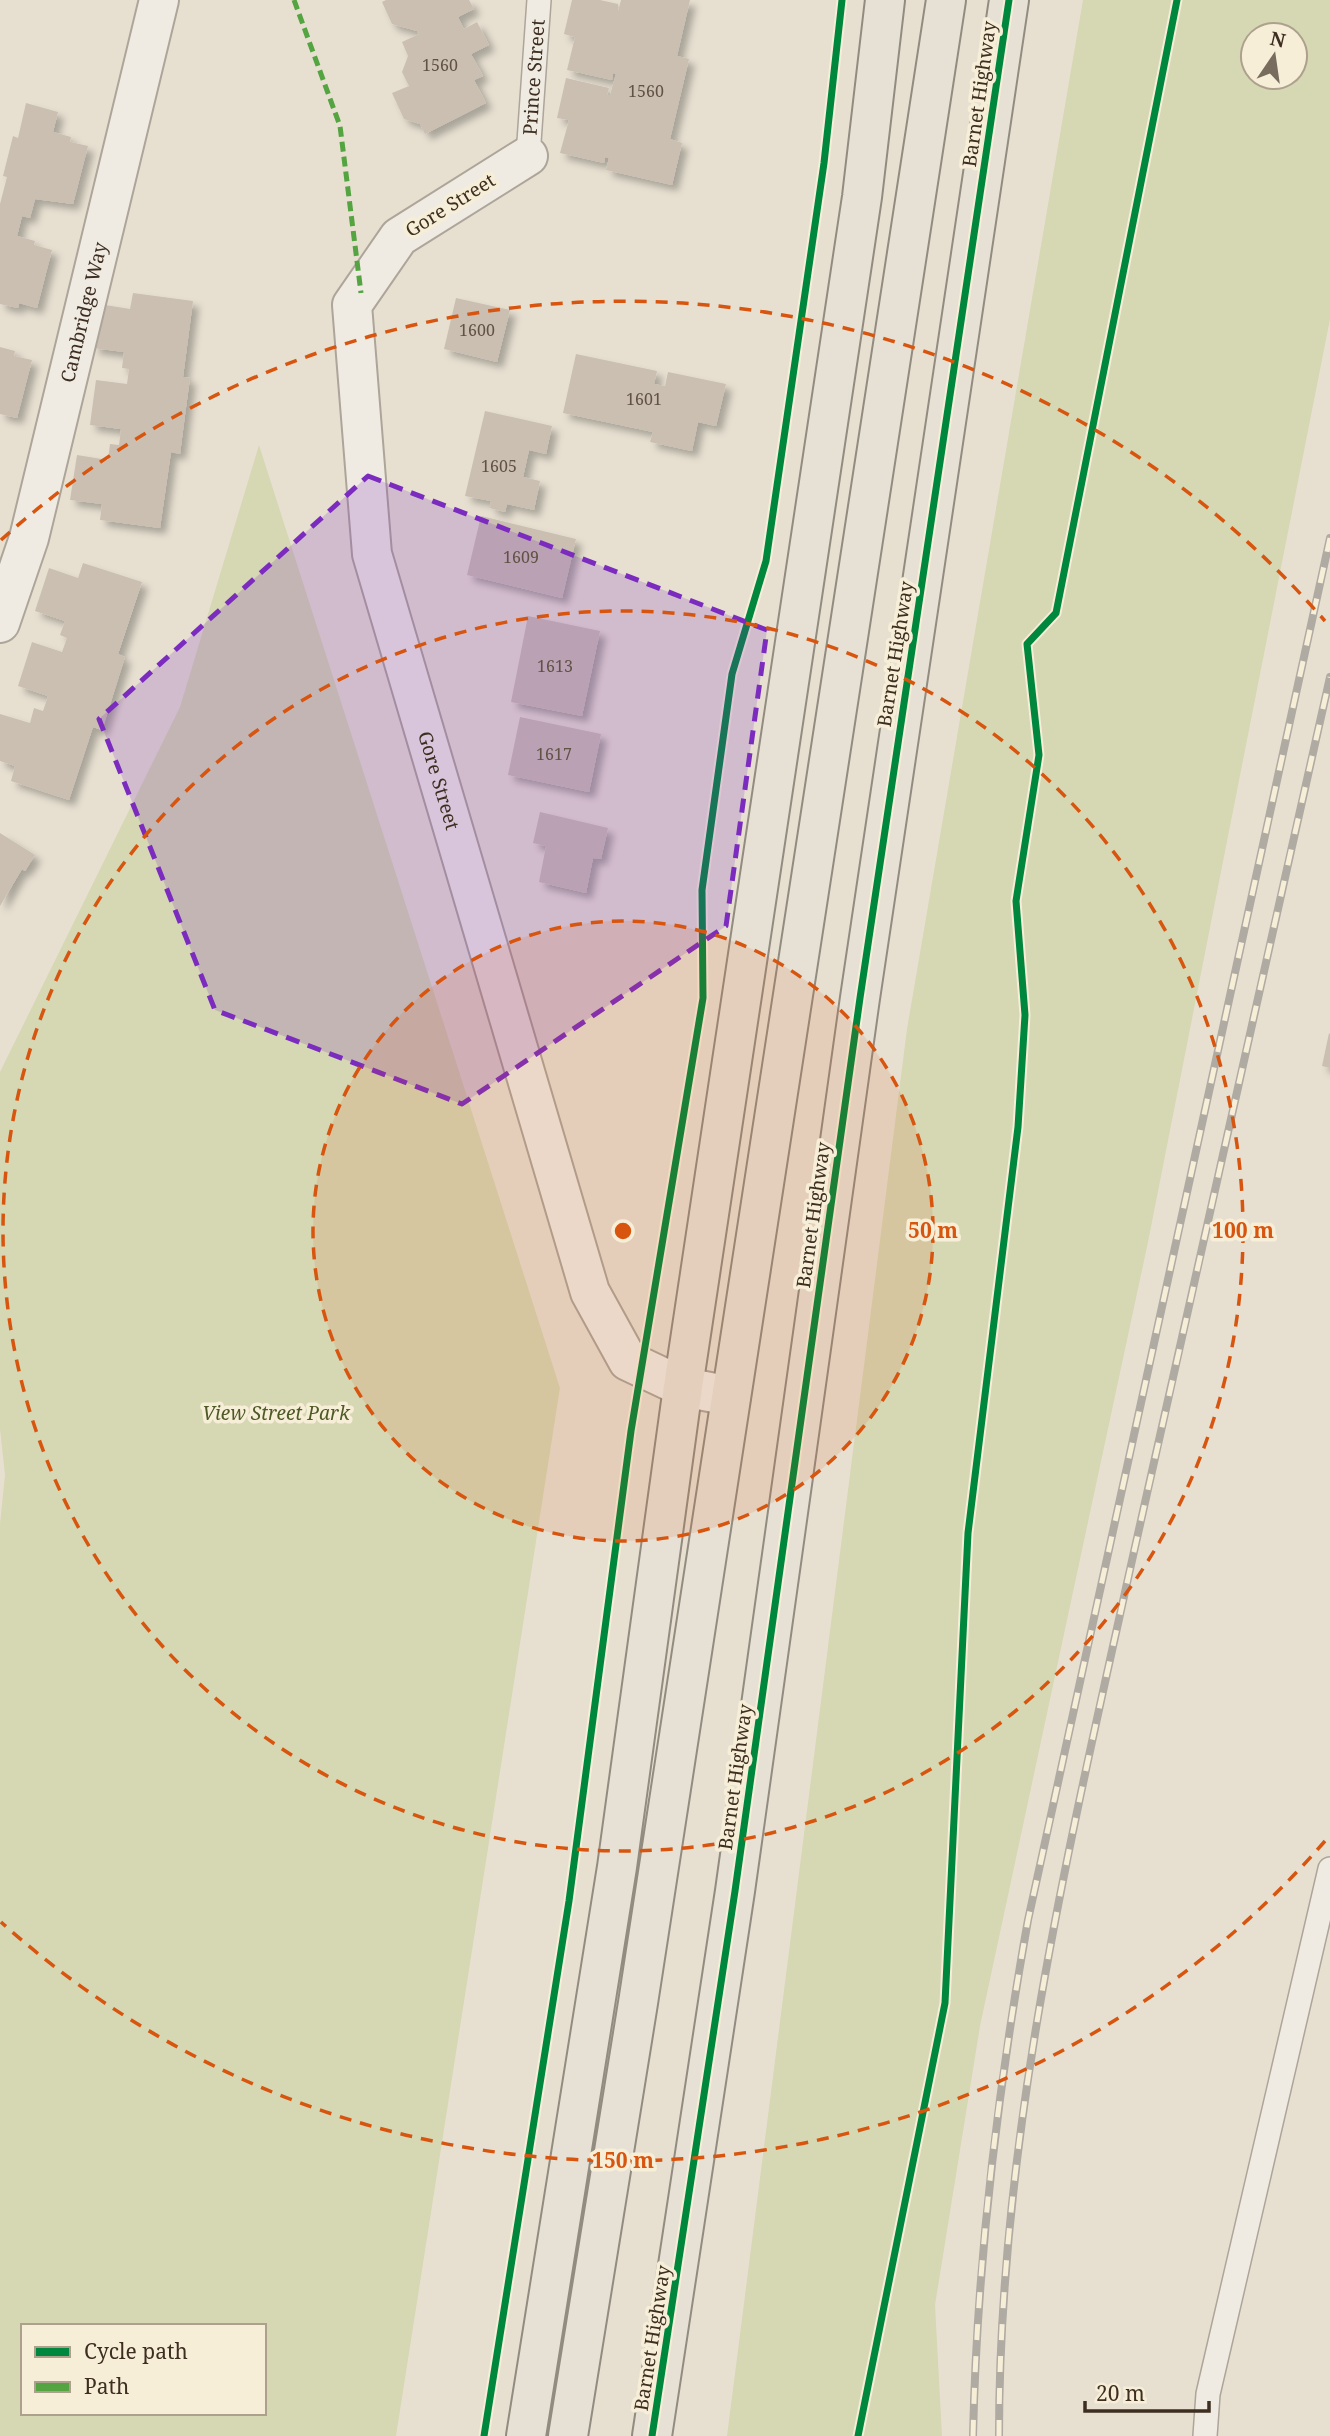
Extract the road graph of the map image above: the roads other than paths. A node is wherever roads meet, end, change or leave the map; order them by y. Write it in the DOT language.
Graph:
graph roads {
  1 [pos="159,0"];
  2 [pos="539,0"];
  3 [pos="885,0"];
  4 [pos="946,0"];
  5 [pos="1009,0"];
  6 [pos="528,156"];
  7 [pos="0,623"];
  8 [pos="683,1387"];
  9 [pos="731,1396"];
  10 [pos="1330,1869"];
  11 [pos="526,2436"];
  12 [pos="568,2436"];
  13 [pos="653,2436"];
  14 [pos="1205,2436"];
  1 -- 7 [label="street, Cambridge Way"];
  2 -- 6 [label="lane, Prince Street"];
  3 -- 8 [label="main road"];
  4 -- 9 [label="main road"];
  5 -- 13 [label="main road, Barnet Highway"];
  6 -- 8 [label="street, Gore Street"];
  8 -- 9 [label="street, Gore Street"];
  8 -- 11 [label="main road"];
  9 -- 12 [label="main road"];
  10 -- 14 [label="lane"];
}
